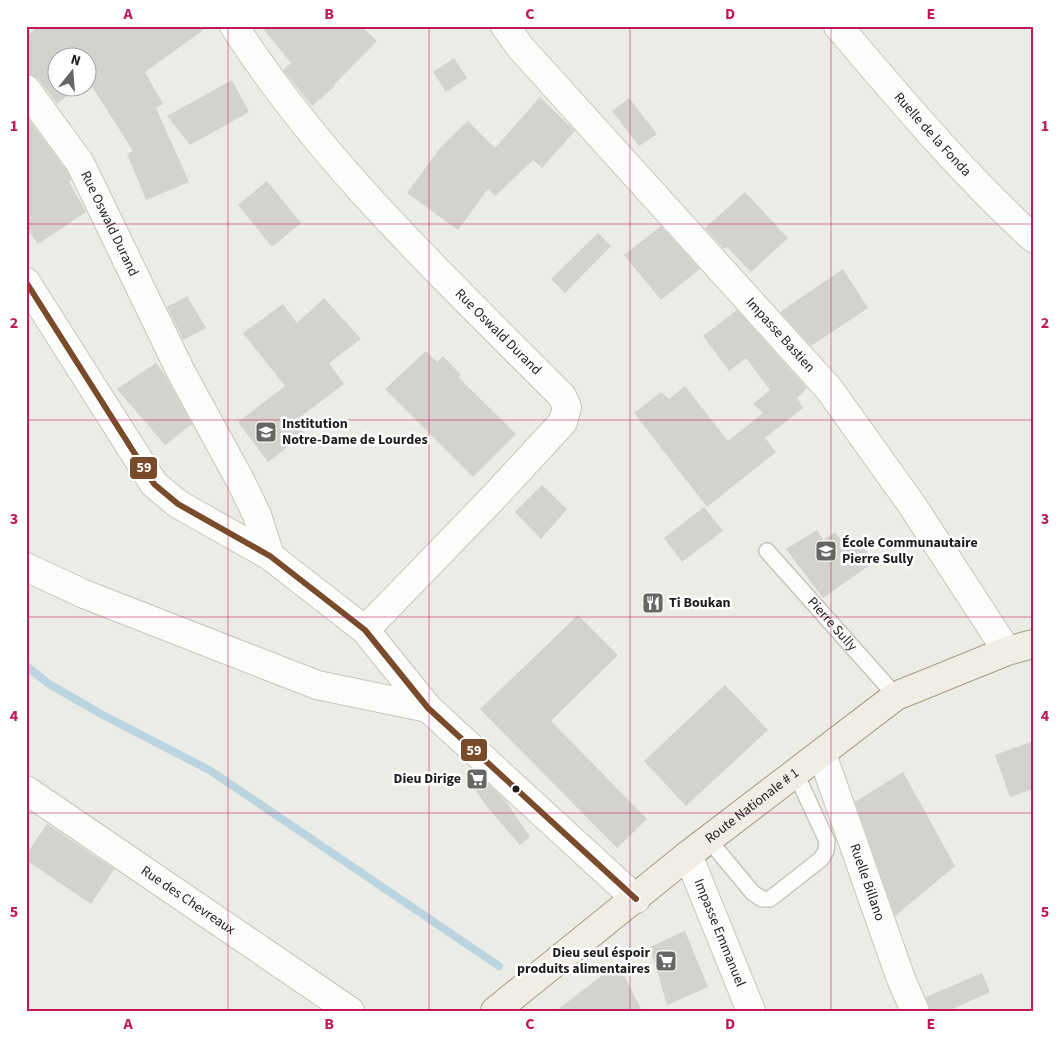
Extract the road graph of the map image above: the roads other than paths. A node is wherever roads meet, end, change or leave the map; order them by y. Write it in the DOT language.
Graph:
graph roads {
  1 [pos="234,26"];
  2 [pos="838,26"];
  3 [pos="512,37"];
  4 [pos="26,89"];
  5 [pos="1033,238"];
  6 [pos="26,282"];
  7 [pos="767,551"];
  8 [pos="270,556"];
  9 [pos="26,567"];
  10 [pos="365,630"];
  11 [pos="1033,644"];
  12 [pos="1007,651"];
  13 [pos="896,696"];
  14 [pos="428,708"];
  15 [pos="822,754"];
  16 [pos="796,774"];
  17 [pos="26,790"];
  18 [pos="698,847"];
  19 [pos="636,899"];
  20 [pos="350,1011"];
  21 [pos="495,1011"];
  22 [pos="751,1011"];
  23 [pos="914,1011"];
  1 -- 10 [label="street, Rue Oswald Durand"];
  2 -- 5 [label="street, Ruelle de la Fonda"];
  3 -- 12 [label="street, Impasse Bastien"];
  4 -- 8 [label="street, Rue Oswald Durand"];
  6 -- 8 [label="street"];
  7 -- 13 [label="lane, Pierre Sully"];
  8 -- 10 [label="street"];
  9 -- 14 [label="street"];
  10 -- 14 [label="street"];
  11 -- 12 [label="main road, Route Nationale # 1"];
  12 -- 13 [label="main road, Route Nationale # 1"];
  13 -- 15 [label="main road, Route Nationale # 1"];
  14 -- 19 [label="street"];
  15 -- 16 [label="main road, Route Nationale # 1"];
  15 -- 23 [label="street, Ruelle Billano"];
  16 -- 18 [label="main road, Route Nationale # 1"];
  16 -- 18 [label="lane"];
  17 -- 20 [label="street, Rue des Chevreaux"];
  18 -- 19 [label="main road, Route Nationale # 1"];
  18 -- 22 [label="street, Impasse Emmanuel"];
  19 -- 21 [label="main road, Route Nationale # 1"];
}
